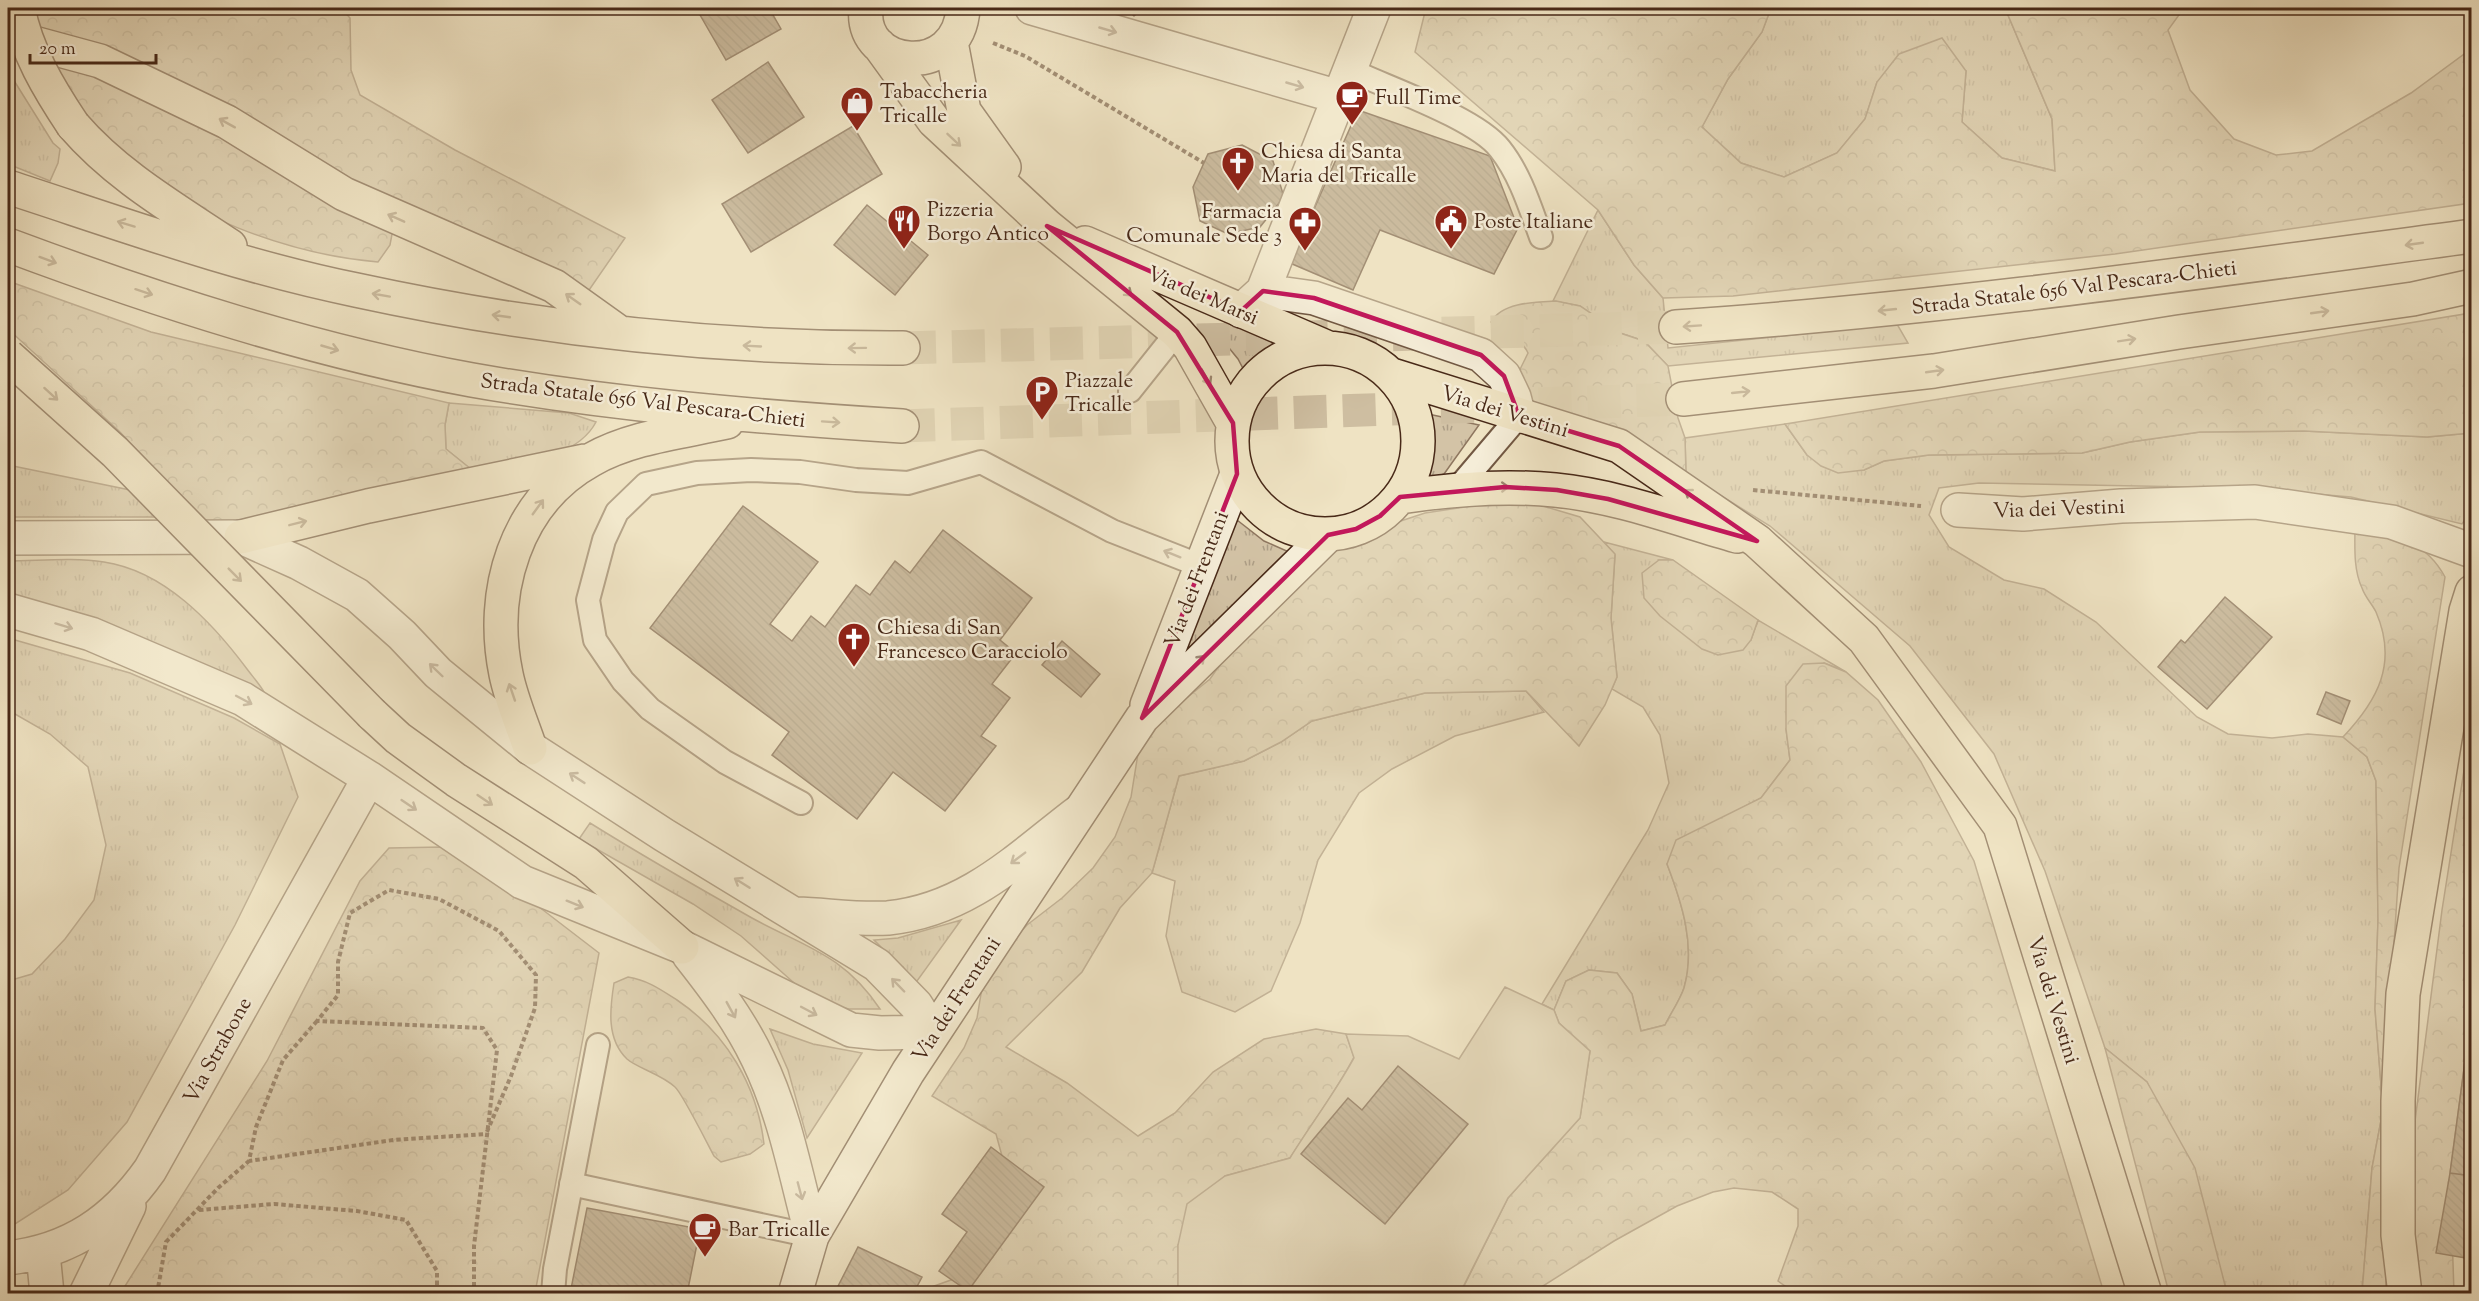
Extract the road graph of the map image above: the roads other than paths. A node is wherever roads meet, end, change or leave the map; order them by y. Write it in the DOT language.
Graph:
graph roads {
  1 [pos="18,8"];
  2 [pos="1032,8"];
  3 [pos="1374,8"];
  4 [pos="864,10"];
  5 [pos="958,25"];
  6 [pos="8,36"];
  7 [pos="879,45"];
  8 [pos="1344,84"];
  9 [pos="8,187"];
  10 [pos="1047,226"];
  11 [pos="2472,236"];
  12 [pos="1541,237"];
  13 [pos="8,245"];
  14 [pos="262,267"];
  15 [pos="2472,286"];
  16 [pos="2472,292"];
  17 [pos="2413,299"];
  18 [pos="1252,301"];
  19 [pos="1676,327"];
  20 [pos="1177,332"];
  21 [pos="621,333"];
  22 [pos="1326,347"];
  23 [pos="903,348"];
  24 [pos="8,356"];
  25 [pos="1392,375"];
  26 [pos="1130,391"];
  27 [pos="1683,399"];
  28 [pos="1519,416"];
  29 [pos="752,417"];
  30 [pos="1233,423"];
  31 [pos="902,426"];
  32 [pos="591,460"];
  33 [pos="1237,474"];
  34 [pos="1457,489"];
  35 [pos="1401,497"];
  36 [pos="1958,510"];
  37 [pos="1328,535"];
  38 [pos="8,537"];
  39 [pos="241,537"];
  40 [pos="1757,541"];
  41 [pos="2472,551"];
  42 [pos="1202,566"];
  43 [pos="2472,592"];
  44 [pos="8,610"];
  45 [pos="1142,718"];
  46 [pos="530,748"];
  47 [pos="369,778"];
  48 [pos="801,803"];
  49 [pos="1081,810"];
  50 [pos="792,913"];
  51 [pos="682,947"];
  52 [pos="933,1032"];
  53 [pos="598,1045"];
  54 [pos="572,1184"];
  55 [pos="136,1191"];
  56 [pos="812,1236"];
  57 [pos="43,1252"];
  58 [pos="8,1258"];
  59 [pos="47,1293"];
  60 [pos="86,1293"];
  61 [pos="553,1293"];
  62 [pos="795,1293"];
  63 [pos="2145,1293"];
  64 [pos="2405,1293"];
  1 -- 14 [label="main road, bridge"];
  2 -- 8 [label="street, one-way"];
  3 -- 8 [label="street"];
  4 -- 7 [label="main road, Via dei Marsi"];
  5 -- 7 [label="main road"];
  5 -- 10 [label="main road, Via dei Marsi"];
  21 -- 6 [label="main road, one-way"];
  7 -- 10 [label="main road, Via dei Marsi, one-way"];
  8 -- 12 [label="lane"];
  8 -- 18 [label="street"];
  14 -- 9 [label="main road, one-way"];
  10 -- 18 [label="main road, Via dei Marsi"];
  10 -- 20 [label="main road, Via dei Marsi, one-way"];
  11 -- 19 [label="main road, Strada Statale 656 Val Pescara-Chieti, one-way"];
  13 -- 29 [label="main road, Strada Statale 656 Val Pescara-Chieti, one-way"];
  21 -- 14 [label="main road, one-way"];
  15 -- 17 [label="main road"];
  16 -- 17 [label="main road"];
  27 -- 17 [label="main road, one-way"];
  18 -- 22 [label="main road, Via dei Marsi"];
  18 -- 28 [label="street"];
  20 -- 26 [label="lane"];
  20 -- 30 [label="main road, Via dei Marsi, one-way"];
  23 -- 21 [label="main road, one-way"];
  22 -- 25 [label="main road"];
  22 -- 30 [label="main road"];
  24 -- 51 [label="main road, one-way, bridge"];
  25 -- 28 [label="main road, Via dei Vestini"];
  25 -- 35 [label="main road"];
  28 -- 34 [label="lane"];
  40 -- 28 [label="main road, Via dei Vestini, one-way"];
  29 -- 31 [label="main road, Strada Statale 656 Val Pescara-Chieti, one-way"];
  29 -- 32 [label="main road"];
  30 -- 33 [label="main road"];
  39 -- 32 [label="main road, one-way"];
  46 -- 32 [label="main road, one-way"];
  33 -- 37 [label="main road"];
  33 -- 42 [label="street, Via dei Frentani"];
  34 -- 35 [label="main road, Via dei Vestini"];
  34 -- 40 [label="main road, Via dei Vestini, one-way"];
  35 -- 37 [label="main road"];
  36 -- 41 [label="street, Via dei Vestini"];
  45 -- 37 [label="street, Via dei Frentani, one-way"];
  38 -- 39 [label="street"];
  46 -- 39 [label="street, one-way"];
  40 -- 63 [label="main road, Via dei Vestini"];
  42 -- 45 [label="street, Via dei Frentani"];
  42 -- 48 [label="lane, one-way"];
  43 -- 64 [label="main road"];
  44 -- 47 [label="street, one-way"];
  45 -- 49 [label="street, Via dei Frentani"];
  50 -- 46 [label="street, one-way"];
  47 -- 51 [label="street, one-way"];
  47 -- 55 [label="street, Via Strabone"];
  49 -- 50 [label="street, one-way"];
  49 -- 52 [label="street, Via dei Frentani"];
  52 -- 50 [label="street, one-way"];
  51 -- 52 [label="street, one-way"];
  51 -- 56 [label="street, one-way"];
  52 -- 56 [label="street, Via dei Frentani"];
  53 -- 54 [label="lane"];
  54 -- 56 [label="lane"];
  54 -- 61 [label="lane"];
  55 -- 57 [label="street, Via Strabone"];
  55 -- 60 [label="street"];
  56 -- 62 [label="street, Via dei Frentani"];
  57 -- 58 [label="street, Via Strabone"];
  57 -- 59 [label="street"];
}
